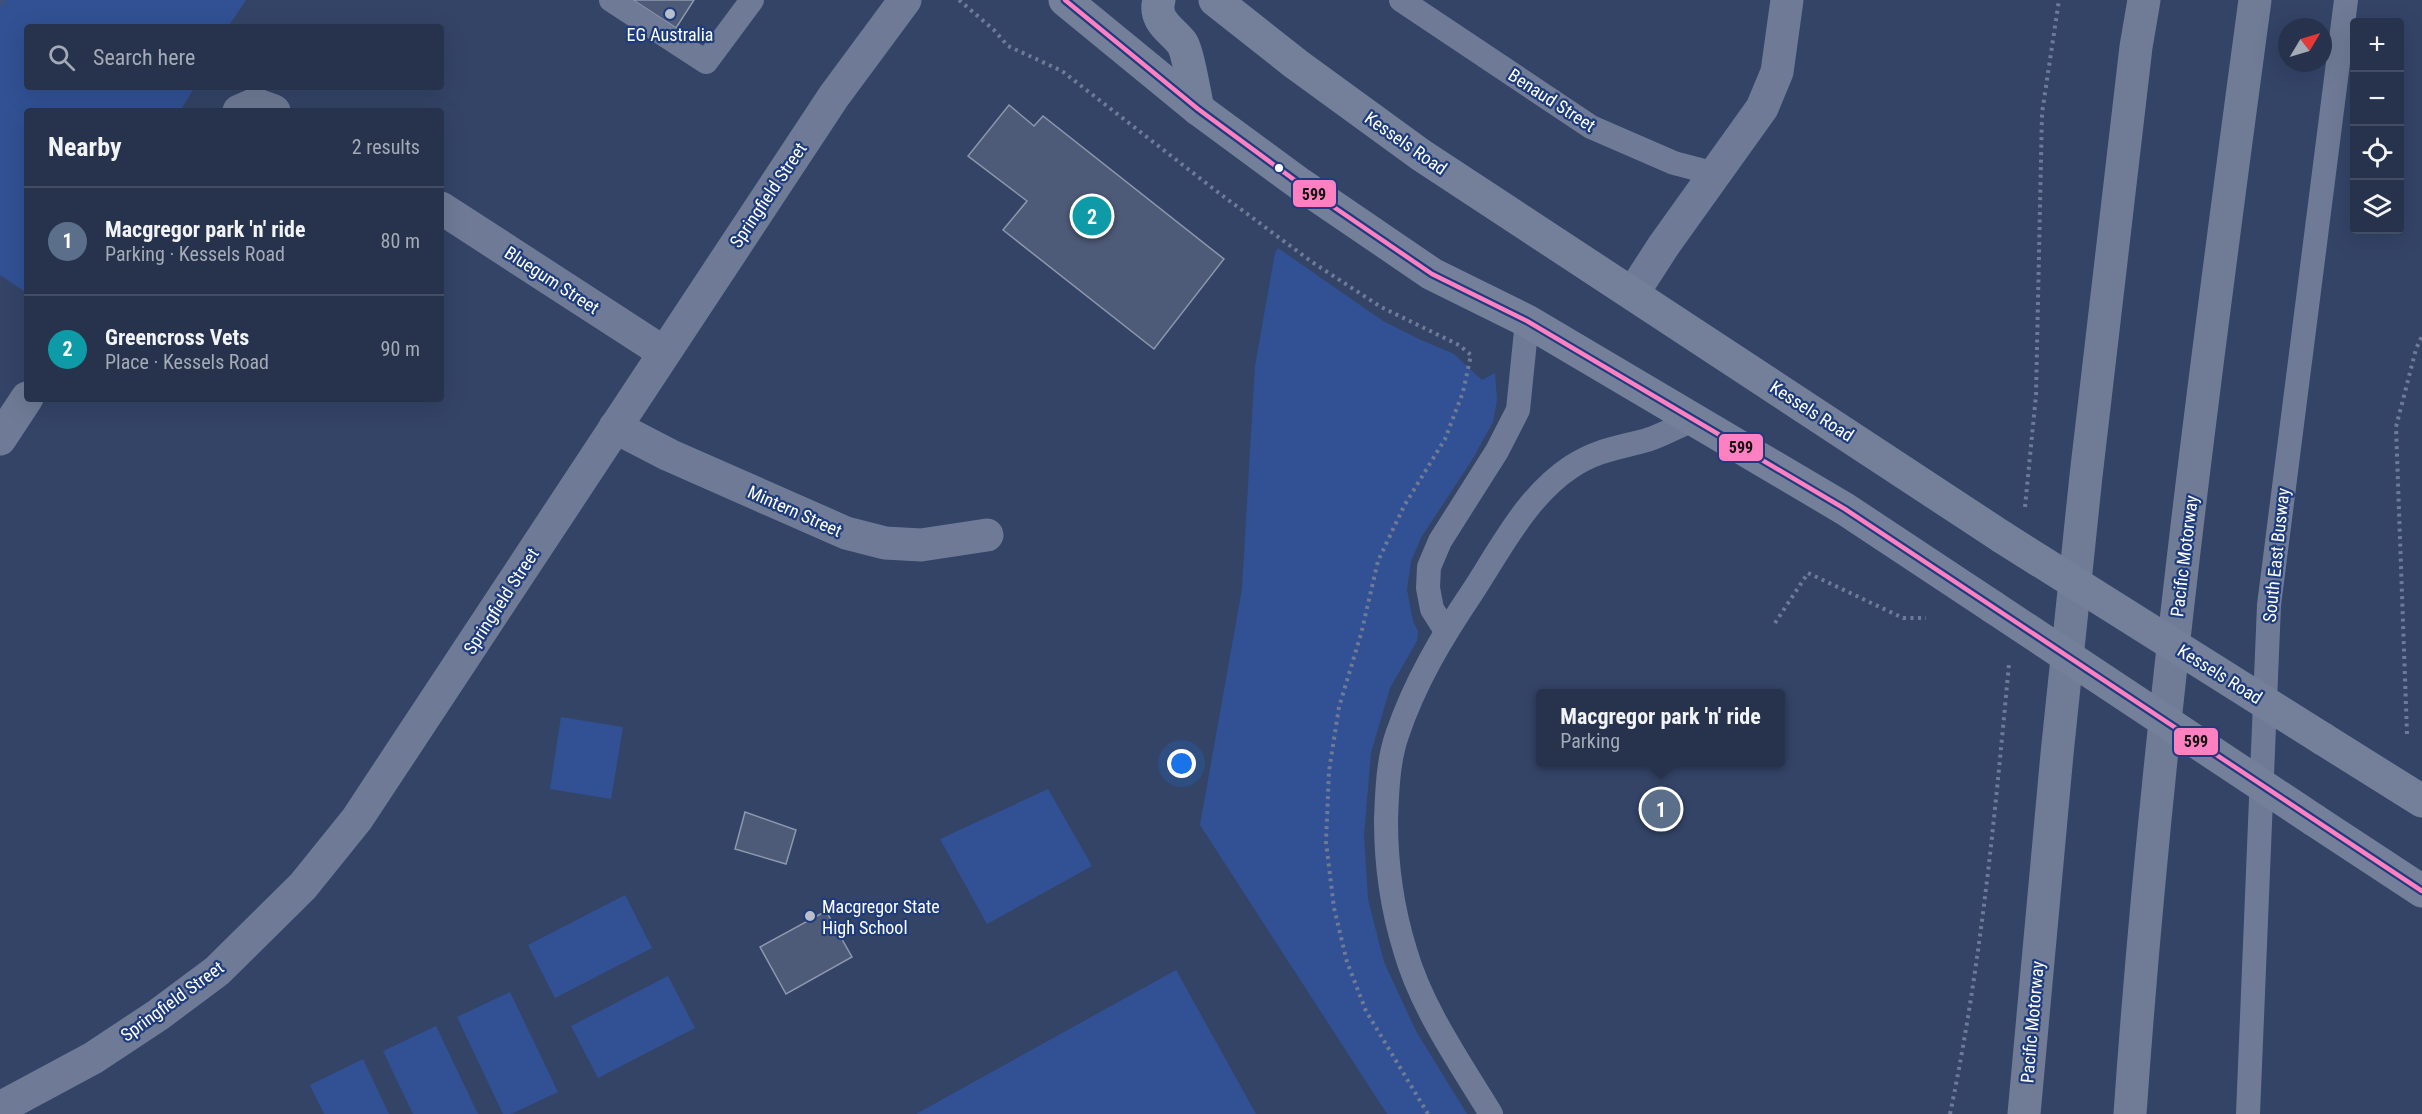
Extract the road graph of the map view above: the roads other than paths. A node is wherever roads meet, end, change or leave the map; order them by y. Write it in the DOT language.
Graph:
graph roads {
  1 [pos="611,0"];
  2 [pos="752,0"];
  3 [pos="905,0"];
  4 [pos="1065,0"];
  5 [pos="1159,0"];
  6 [pos="1215,0"];
  7 [pos="1401,0"];
  8 [pos="1787,0"];
  9 [pos="2144,0"];
  10 [pos="2255,0"];
  11 [pos="2346,0"];
  12 [pos="246,108"];
  13 [pos="266,108"];
  14 [pos="1198,109"];
  15 [pos="1716,174"];
  16 [pos="444,210"];
  17 [pos="1633,293"];
  18 [pos="1527,321"];
  19 [pos="663,352"];
  20 [pos="24,402"];
  21 [pos="1693,420"];
  22 [pos="615,427"];
  23 [pos="0,439"];
  24 [pos="987,535"];
  25 [pos="1446,632"];
  26 [pos="2422,801"];
  27 [pos="2422,891"];
  28 [pos="0,1108"];
  29 [pos="1491,1114"];
  30 [pos="2024,1114"];
  31 [pos="2130,1114"];
  32 [pos="2248,1114"];
  1 -- 2 [label="lane"];
  3 -- 19 [label="street, Springfield Street"];
  4 -- 14 [label="highway"];
  5 -- 14 [label="highway"];
  6 -- 17 [label="highway, Kessels Road"];
  7 -- 15 [label="lane, Benaud Street"];
  8 -- 15 [label="street"];
  9 -- 30 [label="highway, Pacific Motorway"];
  10 -- 31 [label="highway, Pacific Motorway"];
  11 -- 32 [label="lane, South East Busway"];
  12 -- 13 [label="street"];
  14 -- 18 [label="highway"];
  15 -- 17 [label="street"];
  16 -- 19 [label="street, Bluegum Street"];
  17 -- 26 [label="highway, Kessels Road, bridge"];
  18 -- 21 [label="highway"];
  18 -- 25 [label="lane"];
  19 -- 22 [label="street, Springfield Street"];
  20 -- 23 [label="street"];
  21 -- 25 [label="lane"];
  21 -- 27 [label="highway, bridge"];
  22 -- 24 [label="street, Mintern Street"];
  22 -- 28 [label="street, Springfield Street"];
  25 -- 29 [label="lane"];
}
